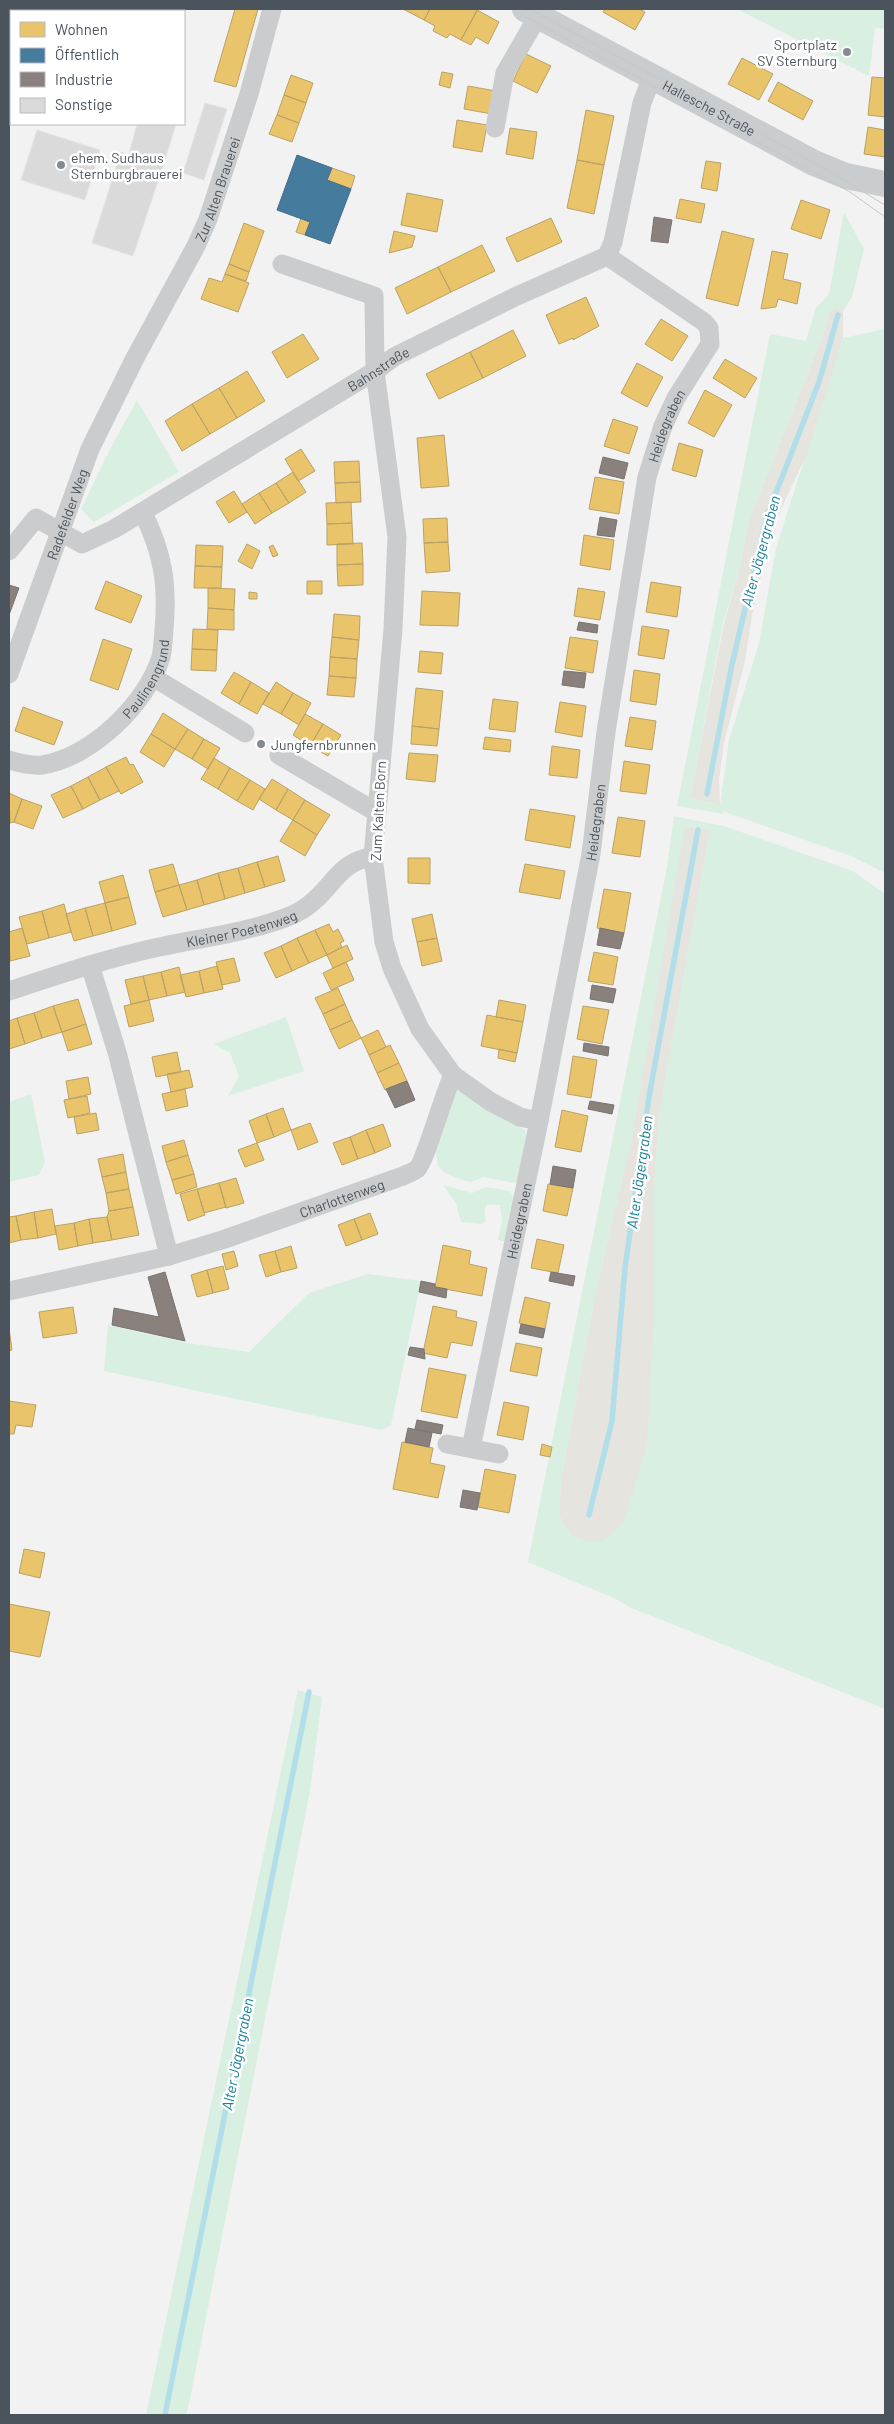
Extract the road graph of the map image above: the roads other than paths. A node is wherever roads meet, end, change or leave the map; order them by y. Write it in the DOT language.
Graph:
graph roads {
  1 [pos="272,9"];
  2 [pos="531,12"];
  3 [pos="652,77"];
  4 [pos="495,128"];
  5 [pos="885,184"];
  6 [pos="608,256"];
  7 [pos="282,264"];
  8 [pos="135,358"];
  9 [pos="375,371"];
  10 [pos="142,513"];
  11 [pos="59,531"];
  12 [pos="9,551"];
  13 [pos="9,674"];
  14 [pos="153,677"];
  15 [pos="245,733"];
  16 [pos="279,755"];
  17 [pos="9,760"];
  18 [pos="376,812"];
  19 [pos="373,857"];
  20 [pos="90,965"];
  21 [pos="9,991"];
  22 [pos="453,1075"];
  23 [pos="539,1121"];
  24 [pos="169,1256"];
  25 [pos="9,1290"];
  26 [pos="447,1444"];
  27 [pos="471,1448"];
  28 [pos="499,1454"];
  1 -- 8 [label="street, Zur Alten Brauerei"];
  2 -- 3 [label="street, Hallesche Straße"];
  2 -- 4 [label="street, Hallesche Straße"];
  3 -- 5 [label="street, Hallesche Straße"];
  3 -- 6 [label="street"];
  6 -- 9 [label="street, Bahnstraße"];
  6 -- 23 [label="street, Heidegraben"];
  7 -- 9 [label="street, Zum Kalten Born"];
  8 -- 11 [label="street, Radefelder Weg"];
  9 -- 10 [label="street, Bahnstraße"];
  9 -- 18 [label="street, Zum Kalten Born"];
  10 -- 11 [label="street, Bahnstraße"];
  10 -- 14 [label="street, Paulinengrund"];
  11 -- 12 [label="street, Bahnstraße"];
  11 -- 13 [label="street, Radefelder Weg"];
  14 -- 15 [label="street"];
  14 -- 17 [label="street, Paulinengrund"];
  16 -- 18 [label="street"];
  18 -- 19 [label="street, Zum Kalten Born"];
  19 -- 20 [label="street, Kleiner Poetenweg"];
  19 -- 22 [label="street, Zum Kalten Born"];
  20 -- 21 [label="street, Kleiner Poetenweg"];
  20 -- 24 [label="street"];
  22 -- 23 [label="street, Zum Kalten Born"];
  22 -- 24 [label="street, Charlottenweg"];
  23 -- 27 [label="street, Heidegraben"];
  24 -- 25 [label="street, Charlottenweg"];
  26 -- 27 [label="street"];
  27 -- 28 [label="street"];
}
